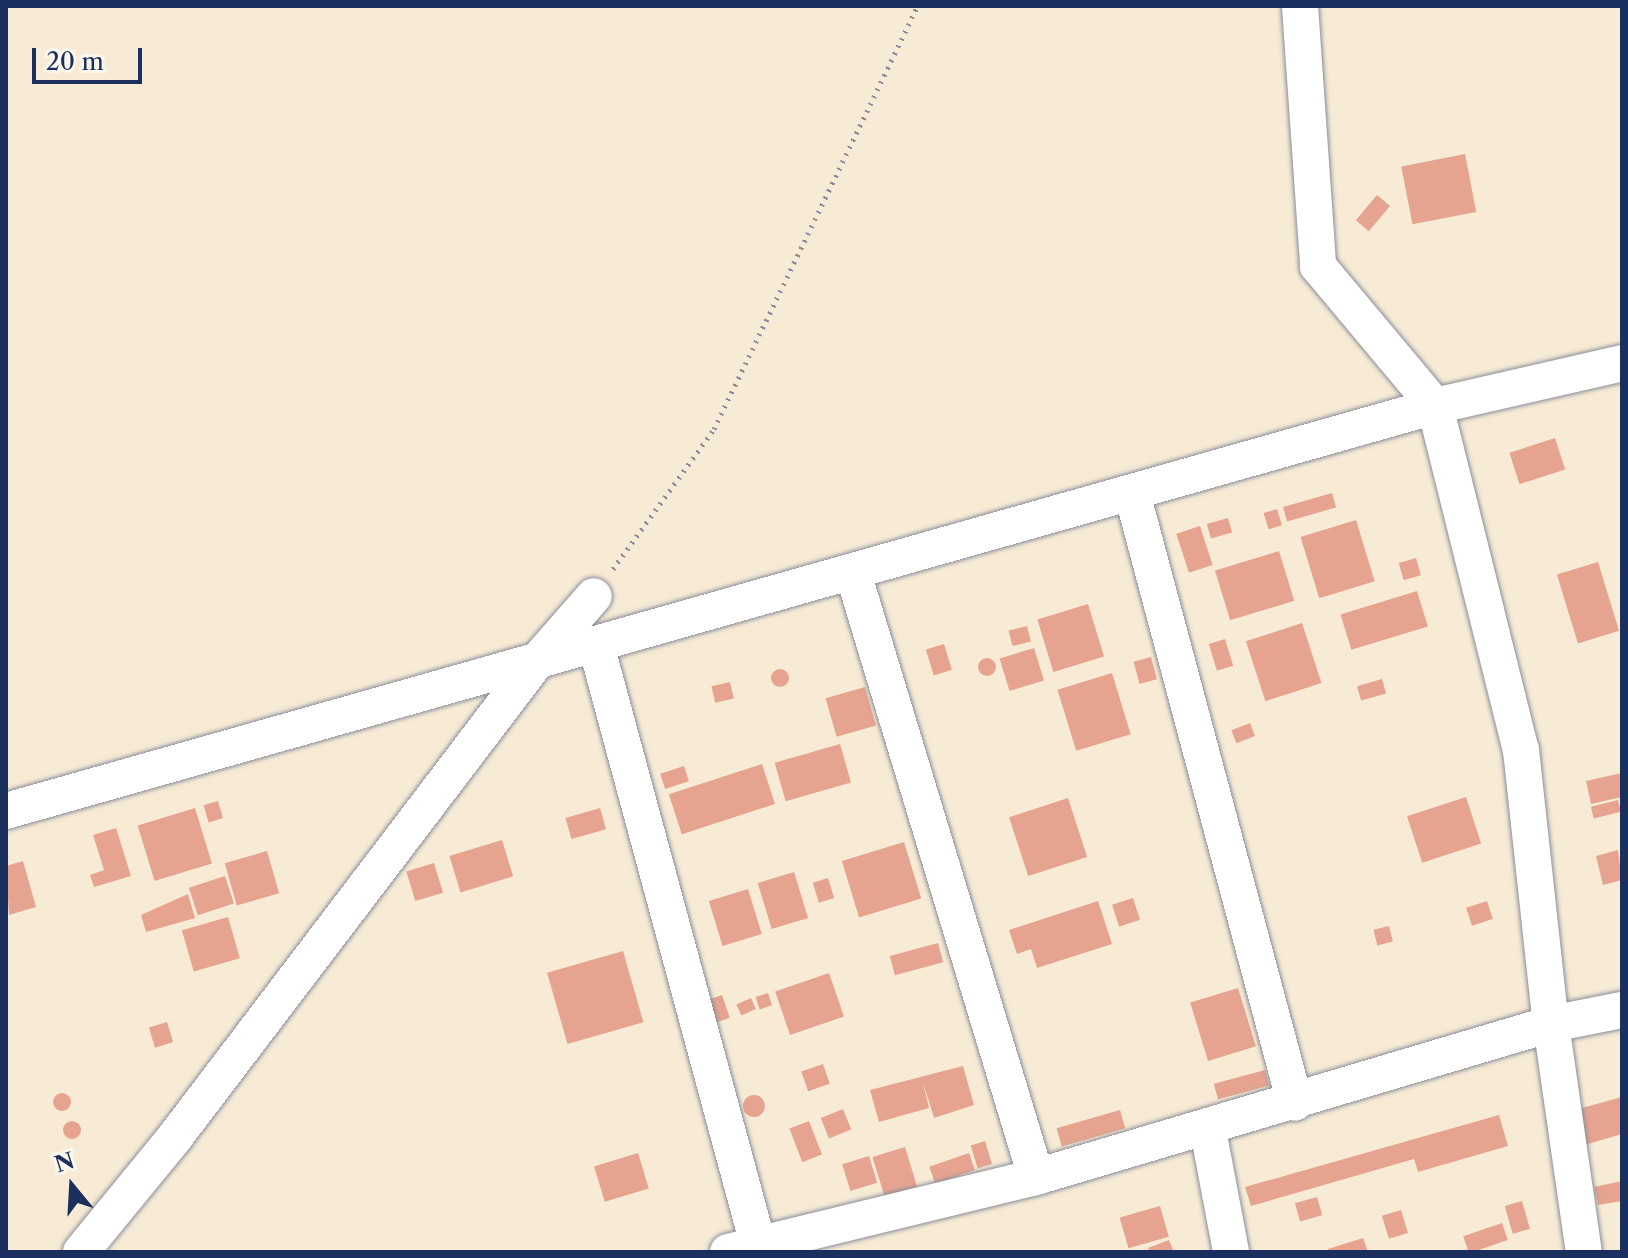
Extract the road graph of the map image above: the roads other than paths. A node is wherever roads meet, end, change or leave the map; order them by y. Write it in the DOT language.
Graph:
graph roads {
  1 [pos="1300,6"];
  2 [pos="1622,363"];
  3 [pos="1435,406"];
  4 [pos="1132,493"];
  5 [pos="853,573"];
  6 [pos="594,596"];
  7 [pos="596,645"];
  8 [pos="537,661"];
  9 [pos="6,811"];
  10 [pos="1622,1010"];
  11 [pos="1551,1024"];
  12 [pos="1295,1103"];
  13 [pos="1208,1130"];
  14 [pos="1036,1177"];
  15 [pos="816,1241"];
  16 [pos="743,1248"];
  17 [pos="81,1252"];
  18 [pos="1231,1252"];
  19 [pos="1584,1252"];
  1 -- 3 [label="street"];
  2 -- 3 [label="street"];
  3 -- 4 [label="street"];
  3 -- 11 [label="street"];
  4 -- 5 [label="street"];
  4 -- 12 [label="street"];
  5 -- 7 [label="street"];
  5 -- 14 [label="street"];
  6 -- 8 [label="street"];
  7 -- 8 [label="street"];
  7 -- 16 [label="street"];
  8 -- 9 [label="street"];
  8 -- 17 [label="street"];
  10 -- 11 [label="street"];
  11 -- 12 [label="street"];
  11 -- 19 [label="street"];
  12 -- 13 [label="street"];
  13 -- 14 [label="street"];
  13 -- 18 [label="street"];
  14 -- 15 [label="street"];
  15 -- 16 [label="street"];
}
